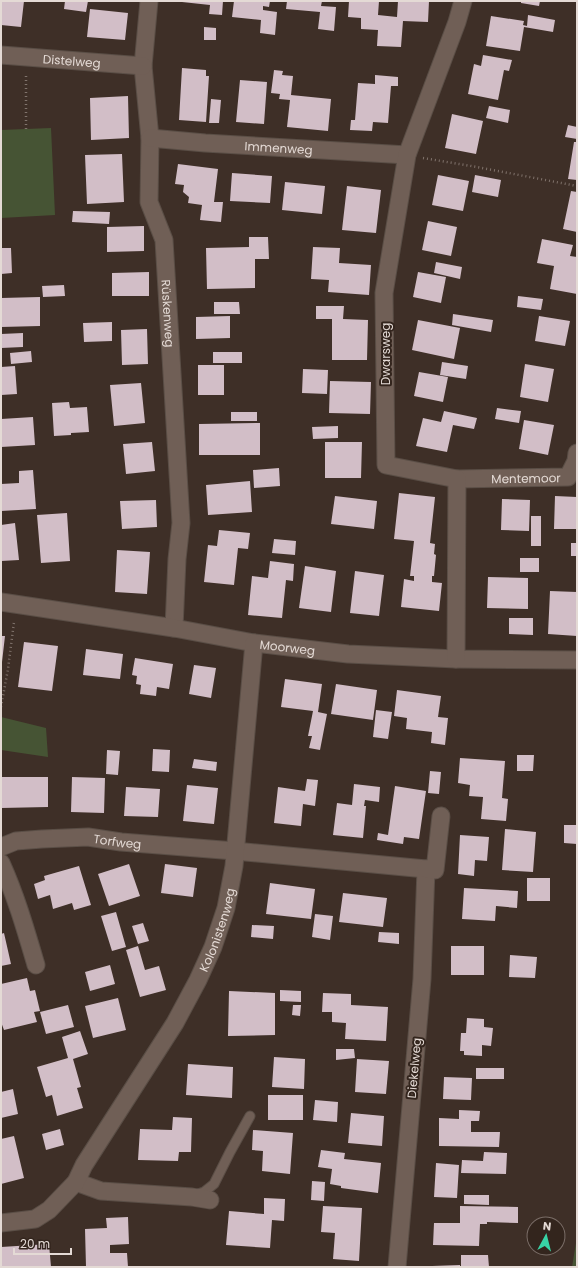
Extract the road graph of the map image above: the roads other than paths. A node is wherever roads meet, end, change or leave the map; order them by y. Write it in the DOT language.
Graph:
graph roads {
  1 [pos="149,1"];
  2 [pos="463,1"];
  3 [pos="1,55"];
  4 [pos="143,66"];
  5 [pos="150,138"];
  6 [pos="407,155"];
  7 [pos="577,453"];
  8 [pos="457,478"];
  9 [pos="9,603"];
  10 [pos="174,628"];
  11 [pos="254,643"];
  12 [pos="456,659"];
  13 [pos="577,660"];
  14 [pos="441,816"];
  15 [pos="1,847"];
  16 [pos="235,850"];
  17 [pos="1,863"];
  18 [pos="426,869"];
  19 [pos="36,966"];
  20 [pos="250,1116"];
  21 [pos="76,1182"];
  22 [pos="192,1197"];
  23 [pos="210,1200"];
  24 [pos="1,1223"];
  25 [pos="397,1267"];
  1 -- 4 [label="street, Rüskenweg"];
  2 -- 6 [label="street, Dwarsweg"];
  3 -- 4 [label="street, Distelweg"];
  4 -- 5 [label="street, Rüskenweg"];
  5 -- 6 [label="street, Immenweg"];
  5 -- 10 [label="street, Rüskenweg"];
  6 -- 8 [label="street, Dwarsweg"];
  7 -- 8 [label="street, Mentemoor"];
  8 -- 12 [label="street"];
  9 -- 10 [label="street, Moorweg"];
  10 -- 11 [label="street, Moorweg"];
  11 -- 12 [label="street, Moorweg"];
  11 -- 16 [label="street, Kolonistenweg"];
  12 -- 13 [label="street, Moorweg"];
  14 -- 18 [label="street"];
  15 -- 16 [label="street, Torfweg"];
  16 -- 18 [label="street"];
  16 -- 21 [label="street, Kolonistenweg"];
  17 -- 19 [label="street"];
  18 -- 25 [label="street, Diekelweg"];
  20 -- 22 [label="lane"];
  21 -- 22 [label="street"];
  21 -- 24 [label="street, Kolonistenweg"];
  22 -- 23 [label="street"];
}
